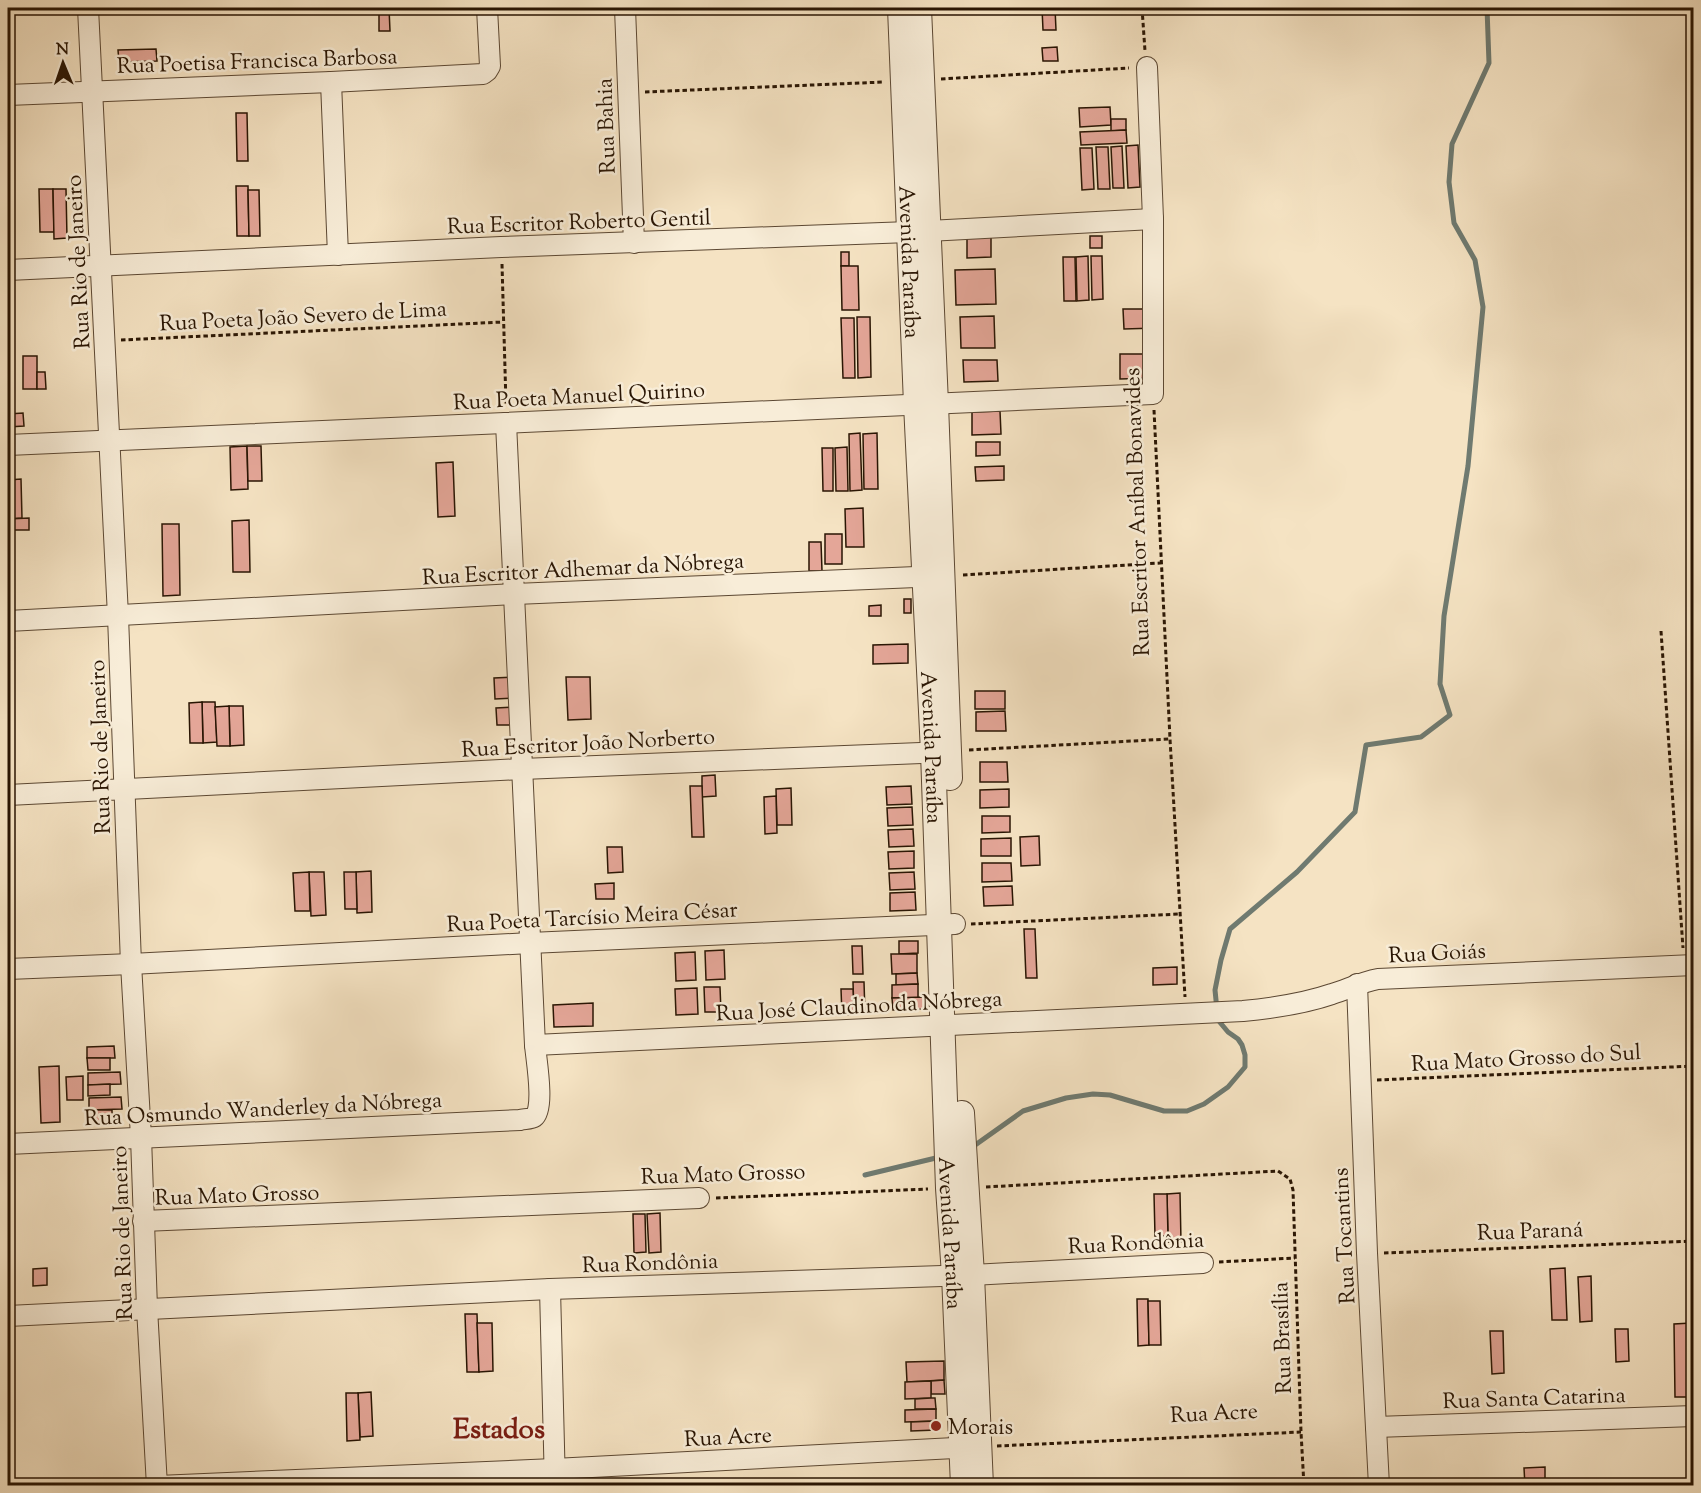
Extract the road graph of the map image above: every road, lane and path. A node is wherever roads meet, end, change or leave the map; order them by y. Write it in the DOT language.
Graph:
graph roads {
  1 [pos="88,8"];
  2 [pos="487,8"];
  3 [pos="625,8"];
  4 [pos="900,8"];
  5 [pos="919,8"];
  6 [pos="1142,8"];
  7 [pos="1147,68"];
  8 [pos="331,82"];
  9 [pos="92,91"];
  10 [pos="8,95"];
  11 [pos="1153,219"];
  12 [pos="919,231"];
  13 [pos="634,243"];
  14 [pos="501,247"];
  15 [pos="338,255"];
  16 [pos="101,266"];
  17 [pos="8,270"];
  18 [pos="503,322"];
  19 [pos="104,341"];
  20 [pos="1153,394"];
  21 [pos="926,404"];
  22 [pos="507,423"];
  23 [pos="109,441"];
  24 [pos="8,445"];
  25 [pos="1161,563"];
  26 [pos="934,576"];
  27 [pos="515,594"];
  28 [pos="118,615"];
  29 [pos="8,621"];
  30 [pos="1661,631"];
  31 [pos="1170,739"];
  32 [pos="941,752"];
  33 [pos="522,769"];
  34 [pos="125,790"];
  35 [pos="8,795"];
  36 [pos="1179,914"];
  37 [pos="947,925"];
  38 [pos="530,942"];
  39 [pos="131,964"];
  40 [pos="1689,965"];
  41 [pos="8,969"];
  42 [pos="1357,984"];
  43 [pos="1186,1014"];
  44 [pos="950,1024"];
  45 [pos="535,1045"];
  46 [pos="1694,1066"];
  47 [pos="1360,1081"];
  48 [pos="141,1137"];
  49 [pos="8,1144"];
  50 [pos="956,1168"];
  51 [pos="1293,1190"];
  52 [pos="699,1198"];
  53 [pos="143,1221"];
  54 [pos="1694,1240"];
  55 [pos="1367,1253"];
  56 [pos="1295,1258"];
  57 [pos="1203,1263"];
  58 [pos="963,1275"];
  59 [pos="550,1289"];
  60 [pos="147,1308"];
  61 [pos="8,1316"];
  62 [pos="1694,1416"];
  63 [pos="1376,1427"];
  64 [pos="1301,1432"];
  65 [pos="971,1447"];
  66 [pos="555,1477"];
  67 [pos="157,1485"];
  68 [pos="963,1485"];
  69 [pos="981,1485"];
  70 [pos="1304,1485"];
  71 [pos="1379,1485"];
  1 -- 9 [label="street, Rua Rio de Janeiro"];
  2 -- 8 [label="street, Rua Poetisa Francisca Barbosa"];
  3 -- 13 [label="street, Rua Bahia"];
  4 -- 12 [label="street, Avenida Paraíba"];
  5 -- 12 [label="street, Avenida Paraíba"];
  6 -- 7 [label="path"];
  7 -- 11 [label="street, Rua Escritor Aníbal Bonavides"];
  8 -- 9 [label="street, Rua Poetisa Francisca Barbosa"];
  8 -- 15 [label="street"];
  9 -- 10 [label="street, Rua Poetisa Francisca Barbosa"];
  9 -- 16 [label="street, Rua Rio de Janeiro"];
  11 -- 12 [label="street, Rua Escritor Roberto Gentil"];
  11 -- 20 [label="street, Rua Escritor Aníbal Bonavides"];
  12 -- 13 [label="street, Rua Escritor Roberto Gentil"];
  12 -- 21 [label="street, Avenida Paraíba"];
  13 -- 14 [label="street, Rua Escritor Roberto Gentil"];
  14 -- 15 [label="street, Rua Escritor Roberto Gentil"];
  14 -- 18 [label="path"];
  15 -- 16 [label="street, Rua Escritor Roberto Gentil"];
  16 -- 17 [label="street, Rua Escritor Roberto Gentil"];
  16 -- 19 [label="street, Rua Rio de Janeiro"];
  18 -- 19 [label="path, Rua Poeta João Severo de Lima"];
  18 -- 22 [label="path"];
  19 -- 23 [label="street, Rua Rio de Janeiro"];
  20 -- 21 [label="street, Rua Poeta Manuel Quirino"];
  20 -- 25 [label="path, Rua Escritor Aníbal Bonavides"];
  21 -- 22 [label="street, Rua Poeta Manuel Quirino"];
  21 -- 26 [label="street, Avenida Paraíba"];
  22 -- 23 [label="street, Rua Poeta Manuel Quirino"];
  22 -- 27 [label="street"];
  23 -- 24 [label="street, Rua Poeta Manuel Quirino"];
  23 -- 28 [label="street, Rua Rio de Janeiro"];
  25 -- 26 [label="path"];
  25 -- 31 [label="path, Rua Escritor Aníbal Bonavides"];
  26 -- 27 [label="street, Rua Escritor Adhemar da Nóbrega"];
  26 -- 32 [label="street, Avenida Paraíba"];
  27 -- 28 [label="street, Rua Escritor Adhemar da Nóbrega"];
  27 -- 33 [label="street"];
  28 -- 29 [label="street, Rua Escritor Adhemar da Nóbrega"];
  28 -- 34 [label="street, Rua Rio de Janeiro"];
  30 -- 40 [label="path"];
  31 -- 32 [label="path"];
  31 -- 36 [label="path, Rua Escritor Aníbal Bonavides"];
  32 -- 33 [label="street, Rua Escritor João Norberto"];
  32 -- 37 [label="street, Avenida Paraíba"];
  33 -- 34 [label="street, Rua Escritor João Norberto"];
  33 -- 38 [label="street"];
  34 -- 35 [label="street, Rua Escritor João Norberto"];
  34 -- 39 [label="street, Rua Rio de Janeiro"];
  36 -- 37 [label="path"];
  36 -- 43 [label="path, Rua Escritor Aníbal Bonavides"];
  37 -- 38 [label="street, Rua Poeta Tarcísio Meira César"];
  37 -- 44 [label="street, Avenida Paraíba"];
  38 -- 39 [label="street, Rua Poeta Tarcísio Meira César"];
  38 -- 45 [label="street"];
  39 -- 41 [label="street, Rua Poeta Tarcísio Meira César"];
  39 -- 48 [label="street, Rua Rio de Janeiro"];
  40 -- 42 [label="street, Rua Goiás"];
  42 -- 43 [label="street, Rua Goiás"];
  42 -- 47 [label="street, Rua Tocantins"];
  43 -- 44 [label="street, Rua José Claudino da Nóbrega"];
  44 -- 45 [label="street, Rua José Claudino da Nóbrega"];
  44 -- 50 [label="street, Avenida Paraíba"];
  45 -- 48 [label="street, Rua Osmundo Wanderley da Nóbrega"];
  46 -- 47 [label="path, Rua Mato Grosso do Sul"];
  47 -- 55 [label="street, Rua Tocantins"];
  48 -- 49 [label="street, Rua Osmundo Wanderley da Nóbrega"];
  48 -- 53 [label="street, Rua Rio de Janeiro"];
  50 -- 51 [label="path, Rua Mato Grosso"];
  50 -- 52 [label="path, Rua Mato Grosso"];
  50 -- 58 [label="street, Avenida Paraíba"];
  51 -- 56 [label="path, Rua Brasília"];
  52 -- 53 [label="street, Rua Mato Grosso"];
  53 -- 60 [label="street, Rua Rio de Janeiro"];
  54 -- 55 [label="path, Rua Paraná"];
  55 -- 63 [label="street, Rua Tocantins"];
  56 -- 57 [label="path, Rua Rondônia"];
  56 -- 64 [label="path, Rua Brasília"];
  57 -- 58 [label="street, Rua Rondônia"];
  58 -- 59 [label="street, Rua Rondônia"];
  58 -- 65 [label="street, Avenida Paraíba"];
  59 -- 60 [label="street, Rua Rondônia"];
  59 -- 66 [label="street"];
  60 -- 61 [label="street, Rua Rondônia"];
  60 -- 67 [label="street, Rua Rio de Janeiro"];
  62 -- 63 [label="street, Rua Santa Catarina"];
  63 -- 71 [label="street, Rua Tocantins"];
  64 -- 65 [label="path, Rua Acre"];
  64 -- 70 [label="path, Rua Brasília"];
  65 -- 66 [label="street, Rua Acre"];
  65 -- 68 [label="street, Avenida Paraíba"];
  65 -- 69 [label="street, Avenida Paraíba"];
  66 -- 67 [label="street, Rua Acre"];
}
